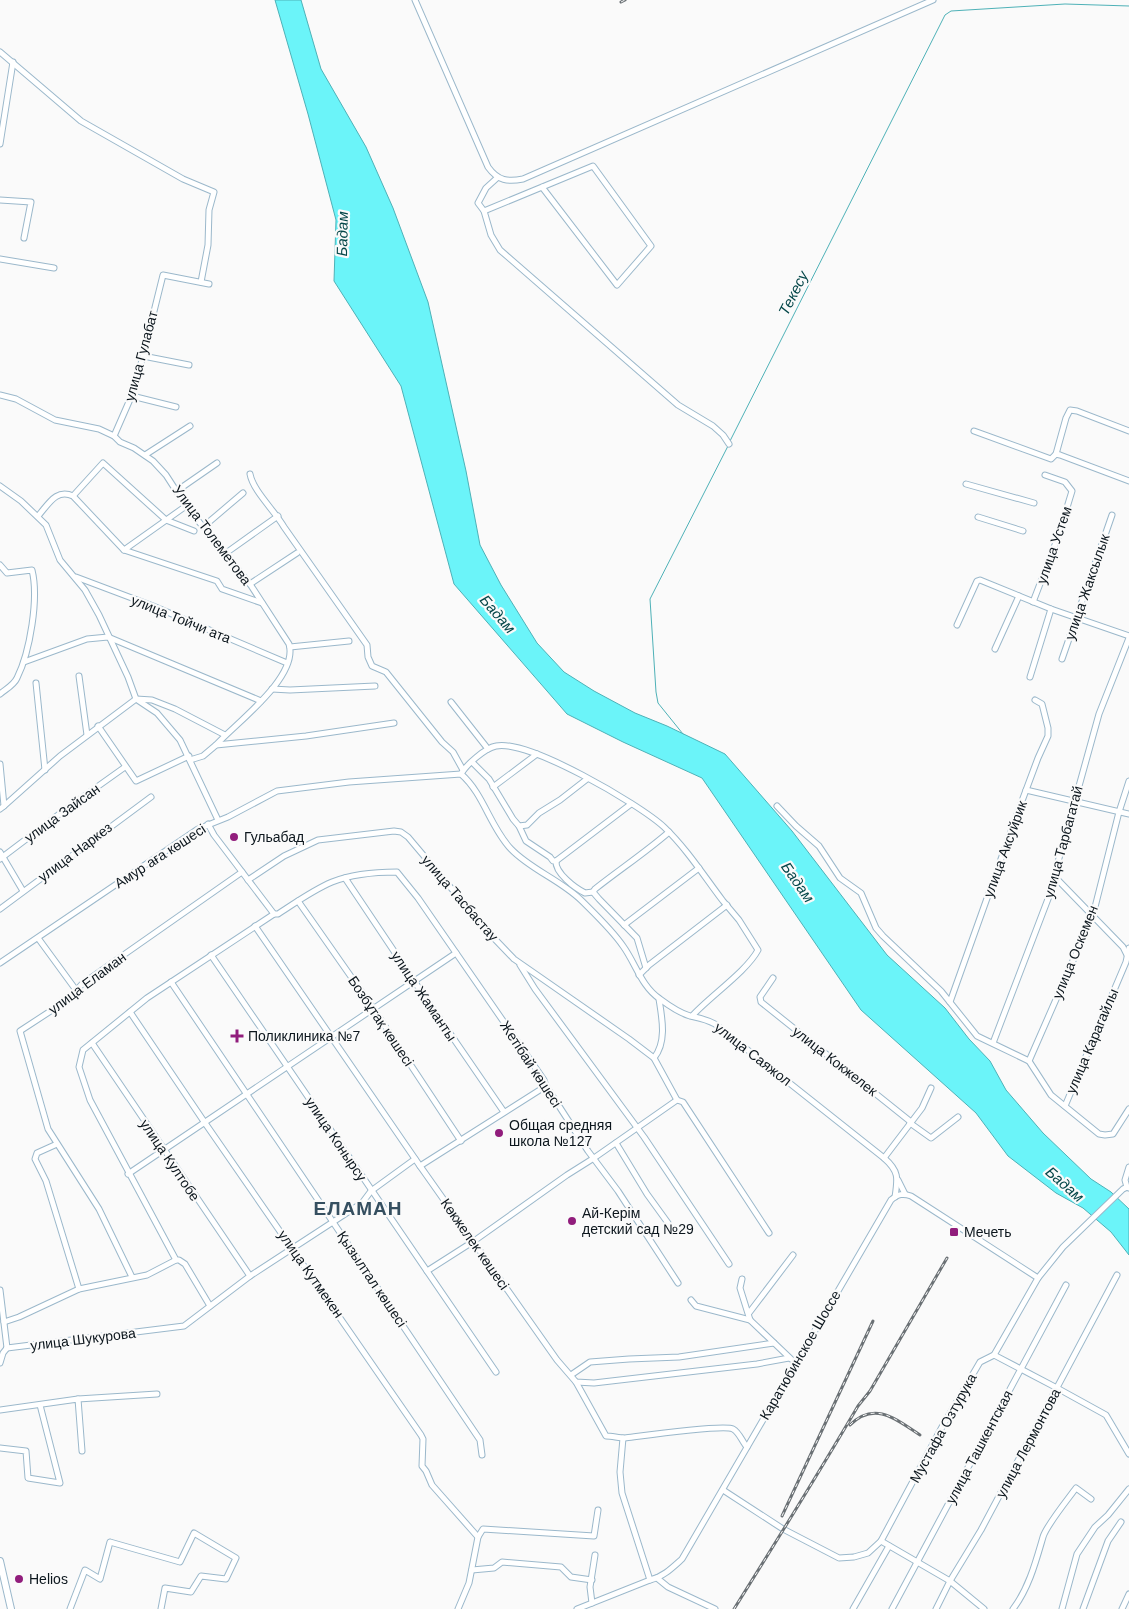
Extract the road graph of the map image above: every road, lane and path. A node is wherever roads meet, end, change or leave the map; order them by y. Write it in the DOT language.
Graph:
graph roads {
  1 [pos="415,0"];
  2 [pos="934,0"];
  3 [pos="0,52"];
  4 [pos="13,62"];
  5 [pos="0,144"];
  6 [pos="497,178"];
  7 [pos="542,187"];
  8 [pos="0,200"];
  9 [pos="484,210"];
  10 [pos="24,238"];
  11 [pos="0,259"];
  12 [pos="54,268"];
  13 [pos="201,282"];
  14 [pos="209,284"];
  15 [pos="143,356"];
  16 [pos="189,365"];
  17 [pos="0,395"];
  18 [pos="132,396"];
  19 [pos="176,407"];
  20 [pos="190,426"];
  21 [pos="974,431"];
  22 [pos="1129,431"];
  23 [pos="114,436"];
  24 [pos="729,444"];
  25 [pos="1056,454"];
  26 [pos="145,455"];
  27 [pos="217,463"];
  28 [pos="250,474"];
  29 [pos="1045,475"];
  30 [pos="1129,481"];
  31 [pos="966,484"];
  32 [pos="0,486"];
  33 [pos="178,490"];
  34 [pos="243,493"];
  35 [pos="73,496"];
  36 [pos="1034,503"];
  37 [pos="186,506"];
  38 [pos="1112,515"];
  39 [pos="38,516"];
  40 [pos="278,516"];
  41 [pos="978,517"];
  42 [pos="166,520"];
  43 [pos="203,527"];
  44 [pos="194,530"];
  45 [pos="1023,530"];
  46 [pos="124,550"];
  47 [pos="226,553"];
  48 [pos="297,553"];
  49 [pos="0,566"];
  50 [pos="73,576"];
  51 [pos="250,584"];
  52 [pos="1018,596"];
  53 [pos="1034,602"];
  54 [pos="262,603"];
  55 [pos="1051,609"];
  56 [pos="1077,617"];
  57 [pos="956,625"];
  58 [pos="108,637"];
  59 [pos="1129,639"];
  60 [pos="348,641"];
  61 [pos="290,647"];
  62 [pos="995,649"];
  63 [pos="1062,659"];
  64 [pos="24,662"];
  65 [pos="287,662"];
  66 [pos="80,676"];
  67 [pos="1030,677"];
  68 [pos="36,683"];
  69 [pos="375,686"];
  70 [pos="272,689"];
  71 [pos="1,692"];
  72 [pos="136,699"];
  73 [pos="1035,700"];
  74 [pos="261,701"];
  75 [pos="451,702"];
  76 [pos="394,723"];
  77 [pos="98,726"];
  78 [pos="87,735"];
  79 [pos="225,735"];
  80 [pos="216,745"];
  81 [pos="488,748"];
  82 [pos="537,754"];
  83 [pos="189,758"];
  84 [pos="472,762"];
  85 [pos="0,764"];
  86 [pos="125,767"];
  87 [pos="45,770"];
  88 [pos="460,772"];
  89 [pos="587,778"];
  90 [pos="1129,781"];
  91 [pos="493,787"];
  92 [pos="1026,790"];
  93 [pos="151,797"];
  94 [pos="1074,801"];
  95 [pos="631,804"];
  96 [pos="777,806"];
  97 [pos="2,808"];
  98 [pos="1119,812"];
  99 [pos="1129,814"];
  100 [pos="218,820"];
  101 [pos="208,824"];
  102 [pos="519,826"];
  103 [pos="669,832"];
  104 [pos="1,856"];
  105 [pos="556,861"];
  106 [pos="699,868"];
  107 [pos="242,872"];
  108 [pos="345,878"];
  109 [pos="1056,878"];
  110 [pos="248,880"];
  111 [pos="594,890"];
  112 [pos="24,891"];
  113 [pos="298,901"];
  114 [pos="727,905"];
  115 [pos="0,909"];
  116 [pos="274,914"];
  117 [pos="1093,915"];
  118 [pos="624,925"];
  119 [pos="255,926"];
  120 [pos="38,938"];
  121 [pos="1129,948"];
  122 [pos="456,952"];
  123 [pos="211,955"];
  124 [pos="1128,956"];
  125 [pos="519,962"];
  126 [pos="0,963"];
  127 [pos="646,968"];
  128 [pos="639,975"];
  129 [pos="773,978"];
  130 [pos="414,981"];
  131 [pos="171,982"];
  132 [pos="76,990"];
  133 [pos="659,999"];
  134 [pos="950,1002"];
  135 [pos="373,1008"];
  136 [pos="130,1012"];
  137 [pos="692,1016"];
  138 [pos="331,1037"];
  139 [pos="92,1043"];
  140 [pos="993,1043"];
  141 [pos="654,1058"];
  142 [pos="1029,1061"];
  143 [pos="286,1067"];
  144 [pos="546,1086"];
  145 [pos="931,1088"];
  146 [pos="246,1095"];
  147 [pos="677,1100"];
  148 [pos="1065,1106"];
  149 [pos="1129,1109"];
  150 [pos="504,1112"];
  151 [pos="958,1117"];
  152 [pos="911,1122"];
  153 [pos="205,1123"];
  154 [pos="636,1129"];
  155 [pos="461,1141"];
  156 [pos="616,1143"];
  157 [pos="56,1144"];
  158 [pos="163,1150"];
  159 [pos="594,1158"];
  160 [pos="884,1158"];
  161 [pos="415,1159"];
  162 [pos="420,1166"];
  163 [pos="1129,1167"];
  164 [pos="128,1174"];
  165 [pos="898,1180"];
  166 [pos="1128,1187"];
  167 [pos="371,1191"];
  168 [pos="905,1194"];
  169 [pos="895,1197"];
  170 [pos="333,1221"];
  171 [pos="668,1223"];
  172 [pos="769,1233"];
  173 [pos="474,1241"];
  174 [pos="293,1248"];
  175 [pos="793,1255"];
  176 [pos="176,1260"];
  177 [pos="729,1264"];
  178 [pos="427,1271"];
  179 [pos="1117,1275"];
  180 [pos="250,1276"];
  181 [pos="132,1277"];
  182 [pos="1038,1278"];
  183 [pos="742,1279"];
  184 [pos="678,1283"];
  185 [pos="1066,1285"];
  186 [pos="79,1289"];
  187 [pos="0,1290"];
  188 [pos="691,1300"];
  189 [pos="210,1306"];
  190 [pos="749,1312"];
  191 [pos="750,1320"];
  192 [pos="4,1322"];
  193 [pos="774,1343"];
  194 [pos="7,1348"];
  195 [pos="994,1355"];
  196 [pos="789,1358"];
  197 [pos="796,1361"];
  198 [pos="0,1363"];
  199 [pos="1021,1369"];
  200 [pos="496,1372"];
  201 [pos="571,1375"];
  202 [pos="576,1382"];
  203 [pos="1057,1388"];
  204 [pos="157,1394"];
  205 [pos="78,1399"];
  206 [pos="40,1405"];
  207 [pos="0,1410"];
  208 [pos="623,1438"];
  209 [pos="747,1447"];
  210 [pos="0,1448"];
  211 [pos="82,1451"];
  212 [pos="1129,1454"];
  213 [pos="482,1455"];
  214 [pos="1129,1489"];
  215 [pos="723,1490"];
  216 [pos="1091,1499"];
  217 [pos="598,1510"];
  218 [pos="1121,1522"];
  219 [pos="478,1537"];
  220 [pos="881,1540"];
  221 [pos="889,1546"];
  222 [pos="595,1554"];
  223 [pos="0,1561"];
  224 [pos="918,1562"];
  225 [pos="472,1570"];
  226 [pos="657,1578"];
  227 [pos="592,1580"];
  228 [pos="650,1580"];
  229 [pos="950,1581"];
  230 [pos="1129,1594"];
  231 [pos="592,1603"];
  232 [pos="11,1609"];
  233 [pos="70,1609"];
  234 [pos="161,1609"];
  235 [pos="458,1609"];
  236 [pos="577,1609"];
  237 [pos="715,1609"];
  238 [pos="853,1609"];
  239 [pos="892,1609"];
  240 [pos="936,1609"];
  241 [pos="983,1609"];
  242 [pos="1013,1609"];
  243 [pos="1062,1609"];
  244 [pos="1083,1609"];
  245 [pos="1122,1609"];
  1 -- 6 [label="street"];
  2 -- 6 [label="street"];
  3 -- 4 [label="street"];
  4 -- 5 [label="street"];
  4 -- 13 [label="street"];
  6 -- 9 [label="street"];
  7 -- 7 [label="street"];
  7 -- 9 [label="street"];
  8 -- 10 [label="street"];
  9 -- 24 [label="street"];
  11 -- 12 [label="street"];
  13 -- 14 [label="street"];
  13 -- 15 [label="street, улица Гулабат"];
  15 -- 16 [label="street"];
  15 -- 18 [label="street, улица Гулабат"];
  17 -- 23 [label="street, Улица Толеметова"];
  18 -- 19 [label="street"];
  18 -- 23 [label="street, улица Гулабат"];
  20 -- 26 [label="street"];
  21 -- 25 [label="street"];
  22 -- 25 [label="street"];
  23 -- 26 [label="street, Улица Толеметова"];
  25 -- 30 [label="street"];
  26 -- 33 [label="street, Улица Толеметова"];
  27 -- 33 [label="street"];
  28 -- 40 [label="street"];
  29 -- 53 [label="street, улица Устем"];
  31 -- 36 [label="street"];
  32 -- 39 [label="street"];
  33 -- 37 [label="street, Улица Толеметова"];
  34 -- 43 [label="street"];
  35 -- 39 [label="street"];
  35 -- 42 [label="street"];
  35 -- 46 [label="street"];
  37 -- 42 [label="street"];
  37 -- 43 [label="street, Улица Толеметова"];
  38 -- 56 [label="street, улица Жаксылык"];
  39 -- 50 [label="street"];
  40 -- 47 [label="street"];
  40 -- 88 [label="street, улица Саяжол"];
  41 -- 45 [label="street"];
  42 -- 44 [label="street"];
  42 -- 46 [label="street"];
  43 -- 47 [label="street, Улица Толеметова"];
  46 -- 54 [label="street"];
  47 -- 51 [label="street, Улица Толеметова"];
  48 -- 51 [label="street"];
  49 -- 64 [label="street"];
  50 -- 58 [label="street"];
  50 -- 65 [label="street, улица Тойчи ата"];
  51 -- 54 [label="street, Улица Толеметова"];
  52 -- 53 [label="street"];
  52 -- 57 [label="street"];
  52 -- 62 [label="street"];
  53 -- 55 [label="street"];
  54 -- 61 [label="street, Улица Толеметова"];
  55 -- 56 [label="street"];
  55 -- 67 [label="street"];
  56 -- 59 [label="street"];
  56 -- 63 [label="street, улица Жаксылык"];
  58 -- 64 [label="street"];
  58 -- 72 [label="street"];
  58 -- 74 [label="street"];
  59 -- 94 [label="street, улица Тарбагатай"];
  60 -- 61 [label="street"];
  61 -- 65 [label="street"];
  64 -- 71 [label="street"];
  65 -- 70 [label="street"];
  66 -- 78 [label="street"];
  68 -- 87 [label="street"];
  69 -- 70 [label="street"];
  70 -- 74 [label="street"];
  72 -- 77 [label="street"];
  72 -- 79 [label="street"];
  72 -- 83 [label="street"];
  73 -- 92 [label="street, улица Аксуйрик"];
  74 -- 79 [label="street"];
  75 -- 81 [label="street"];
  76 -- 80 [label="street"];
  77 -- 78 [label="street"];
  77 -- 86 [label="street"];
  78 -- 87 [label="street"];
  79 -- 80 [label="street"];
  80 -- 83 [label="street"];
  81 -- 82 [label="street"];
  81 -- 84 [label="street"];
  82 -- 89 [label="street"];
  82 -- 91 [label="street"];
  83 -- 86 [label="street"];
  83 -- 100 [label="street"];
  84 -- 88 [label="street"];
  84 -- 91 [label="street"];
  85 -- 97 [label="street"];
  86 -- 104 [label="street, улица Зайсан"];
  87 -- 97 [label="street"];
  88 -- 100 [label="street, Амур аға көшесі"];
  88 -- 128 [label="street, улица Саяжол"];
  89 -- 95 [label="street"];
  89 -- 102 [label="street"];
  90 -- 98 [label="street, улица Оскемен"];
  91 -- 102 [label="street"];
  92 -- 94 [label="street"];
  92 -- 134 [label="street, улица Аксуйрик"];
  93 -- 112 [label="street, улица Наркез"];
  94 -- 98 [label="street"];
  94 -- 109 [label="street, улица Тарбагатай"];
  95 -- 103 [label="street"];
  95 -- 105 [label="street"];
  96 -- 134 [label="street"];
  98 -- 99 [label="street"];
  98 -- 117 [label="street, улица Оскемен"];
  100 -- 101 [label="street, Амур аға көшесі"];
  101 -- 107 [label="street"];
  101 -- 120 [label="street, Амур аға көшесі"];
  102 -- 105 [label="street"];
  103 -- 106 [label="street"];
  103 -- 111 [label="street"];
  104 -- 112 [label="street"];
  105 -- 111 [label="street"];
  106 -- 114 [label="street"];
  106 -- 118 [label="street"];
  107 -- 110 [label="street"];
  107 -- 132 [label="street, улица Еламан"];
  108 -- 113 [label="street"];
  108 -- 122 [label="street, Жетібай көшесі"];
  108 -- 130 [label="street, улица Жаманты"];
  109 -- 117 [label="street"];
  109 -- 140 [label="street, улица Тарбагатай"];
  110 -- 116 [label="street"];
  110 -- 125 [label="street, улица Тасбастау"];
  111 -- 118 [label="street"];
  112 -- 115 [label="street, улица Наркез"];
  113 -- 116 [label="street"];
  113 -- 135 [label="street, Бозбұтақ көшесі"];
  114 -- 127 [label="street"];
  114 -- 137 [label="street"];
  116 -- 119 [label="street"];
  117 -- 124 [label="street"];
  117 -- 142 [label="street, улица Оскемен"];
  118 -- 127 [label="street"];
  119 -- 123 [label="street"];
  119 -- 138 [label="street, Көкжелек көшесі"];
  120 -- 126 [label="street, Амур аға көшесі"];
  120 -- 132 [label="street"];
  121 -- 124 [label="street, улица Карагайлы"];
  122 -- 130 [label="street"];
  122 -- 144 [label="street, Жетібай көшесі"];
  123 -- 131 [label="street"];
  123 -- 143 [label="street, улица Конырсу"];
  124 -- 148 [label="street, улица Карагайлы"];
  125 -- 141 [label="street, улица Тасбастау"];
  125 -- 154 [label="street"];
  127 -- 128 [label="street"];
  128 -- 133 [label="street, улица Саяжол"];
  129 -- 152 [label="street, улица Кокжелек"];
  130 -- 135 [label="street"];
  130 -- 150 [label="street, улица Жаманты"];
  131 -- 136 [label="street"];
  131 -- 146 [label="street, Қызылтал көшесі"];
  132 -- 157 [label="street, улица Еламан"];
  133 -- 137 [label="street, улица Саяжол"];
  133 -- 141 [label="street"];
  134 -- 140 [label="street"];
  135 -- 138 [label="street"];
  135 -- 155 [label="street, Бозбұтақ көшесі"];
  136 -- 139 [label="street"];
  136 -- 153 [label="street, улица Кутмекен"];
  137 -- 160 [label="street, улица Саяжол"];
  138 -- 143 [label="street"];
  138 -- 161 [label="street, Көкжелек көшесі"];
  139 -- 158 [label="street, улица Култобе"];
  139 -- 164 [label="street"];
  140 -- 142 [label="street"];
  141 -- 147 [label="street, улица Тасбастау"];
  142 -- 148 [label="street"];
  143 -- 146 [label="street"];
  143 -- 167 [label="street, улица Конырсу"];
  144 -- 150 [label="street"];
  144 -- 159 [label="street, Жетібай көшесі"];
  145 -- 152 [label="street"];
  146 -- 153 [label="street"];
  146 -- 170 [label="street, Қызылтал көшесі"];
  147 -- 154 [label="street"];
  147 -- 172 [label="street, улица Тасбастау"];
  148 -- 149 [label="street"];
  150 -- 155 [label="street"];
  151 -- 152 [label="street, улица Кокжелек"];
  152 -- 160 [label="street"];
  153 -- 158 [label="street"];
  153 -- 174 [label="street, улица Кутмекен"];
  154 -- 156 [label="street"];
  154 -- 177 [label="street"];
  155 -- 162 [label="street"];
  156 -- 159 [label="street"];
  156 -- 171 [label="street"];
  157 -- 181 [label="street, улица Еламан"];
  157 -- 186 [label="street"];
  158 -- 164 [label="street"];
  158 -- 180 [label="street, улица Култобе"];
  159 -- 173 [label="street"];
  159 -- 184 [label="street, Жетібай көшесі"];
  160 -- 165 [label="street, улица Саяжол"];
  161 -- 162 [label="street, Көкжелек көшесі"];
  161 -- 167 [label="street, улица Шукурова"];
  162 -- 173 [label="street, Көкжелек көшесі"];
  163 -- 166 [label="street"];
  164 -- 176 [label="street"];
  165 -- 168 [label="street, улица Саяжол"];
  165 -- 169 [label="street"];
  166 -- 182 [label="street, Мустафа Озтурука"];
  167 -- 170 [label="street, улица Шукурова"];
  167 -- 178 [label="street, улица Конырсу"];
  168 -- 169 [label="street"];
  168 -- 182 [label="street"];
  169 -- 197 [label="street, Каратюбинское Шоссе"];
  170 -- 174 [label="street, улица Шукурова"];
  170 -- 213 [label="street, Қызылтал көшесі"];
  173 -- 178 [label="street"];
  173 -- 201 [label="street, Көкжелек көшесі"];
  174 -- 180 [label="street, улица Шукурова"];
  174 -- 219 [label="street, улица Кутмекен"];
  175 -- 190 [label="street"];
  176 -- 181 [label="street"];
  176 -- 189 [label="street"];
  178 -- 200 [label="street, улица Конырсу"];
  179 -- 203 [label="street, улица Лермонтова"];
  180 -- 189 [label="street, улица Шукурова"];
  181 -- 186 [label="street"];
  182 -- 195 [label="street, Мустафа Озтурука"];
  183 -- 190 [label="street"];
  185 -- 199 [label="street, улица Ташкентская"];
  186 -- 192 [label="street"];
  187 -- 192 [label="street"];
  188 -- 191 [label="street"];
  189 -- 194 [label="street, улица Шукурова"];
  190 -- 191 [label="street"];
  191 -- 193 [label="street"];
  192 -- 194 [label="street"];
  193 -- 196 [label="street"];
  193 -- 201 [label="street"];
  194 -- 198 [label="street"];
  195 -- 199 [label="street"];
  195 -- 220 [label="street, Мустафа Озтурука"];
  196 -- 197 [label="street"];
  196 -- 202 [label="street"];
  197 -- 209 [label="street, Каратюбинское Шоссе"];
  199 -- 203 [label="street"];
  199 -- 224 [label="street, улица Ташкентская"];
  201 -- 202 [label="street, Көкжелек көшесі"];
  202 -- 208 [label="street, Көкжелек көшесі"];
  203 -- 212 [label="street"];
  203 -- 229 [label="street, улица Лермонтова"];
  204 -- 205 [label="street"];
  205 -- 206 [label="street"];
  205 -- 211 [label="street"];
  206 -- 207 [label="street"];
  206 -- 210 [label="street"];
  208 -- 209 [label="street"];
  208 -- 228 [label="street"];
  209 -- 215 [label="street, Каратюбинское Шоссе"];
  214 -- 243 [label="street"];
  215 -- 220 [label="street"];
  215 -- 226 [label="street, Каратюбинское Шоссе"];
  216 -- 242 [label="street"];
  217 -- 219 [label="street"];
  218 -- 244 [label="street"];
  219 -- 225 [label="street"];
  220 -- 221 [label="street"];
  221 -- 224 [label="street"];
  221 -- 238 [label="street"];
  222 -- 227 [label="street"];
  223 -- 232 [label="main road"];
  224 -- 229 [label="street"];
  224 -- 239 [label="street, улица Ташкентская"];
  225 -- 227 [label="street"];
  225 -- 235 [label="street"];
  226 -- 228 [label="street, Каратюбинское Шоссе"];
  226 -- 237 [label="street"];
  227 -- 231 [label="street"];
  228 -- 231 [label="street, Каратюбинское Шоссе"];
  229 -- 240 [label="street, улица Лермонтова"];
  229 -- 241 [label="street"];
  230 -- 245 [label="street"];
  231 -- 236 [label="street, Каратюбинское Шоссе"];
  233 -- 234 [label="street"];
}
